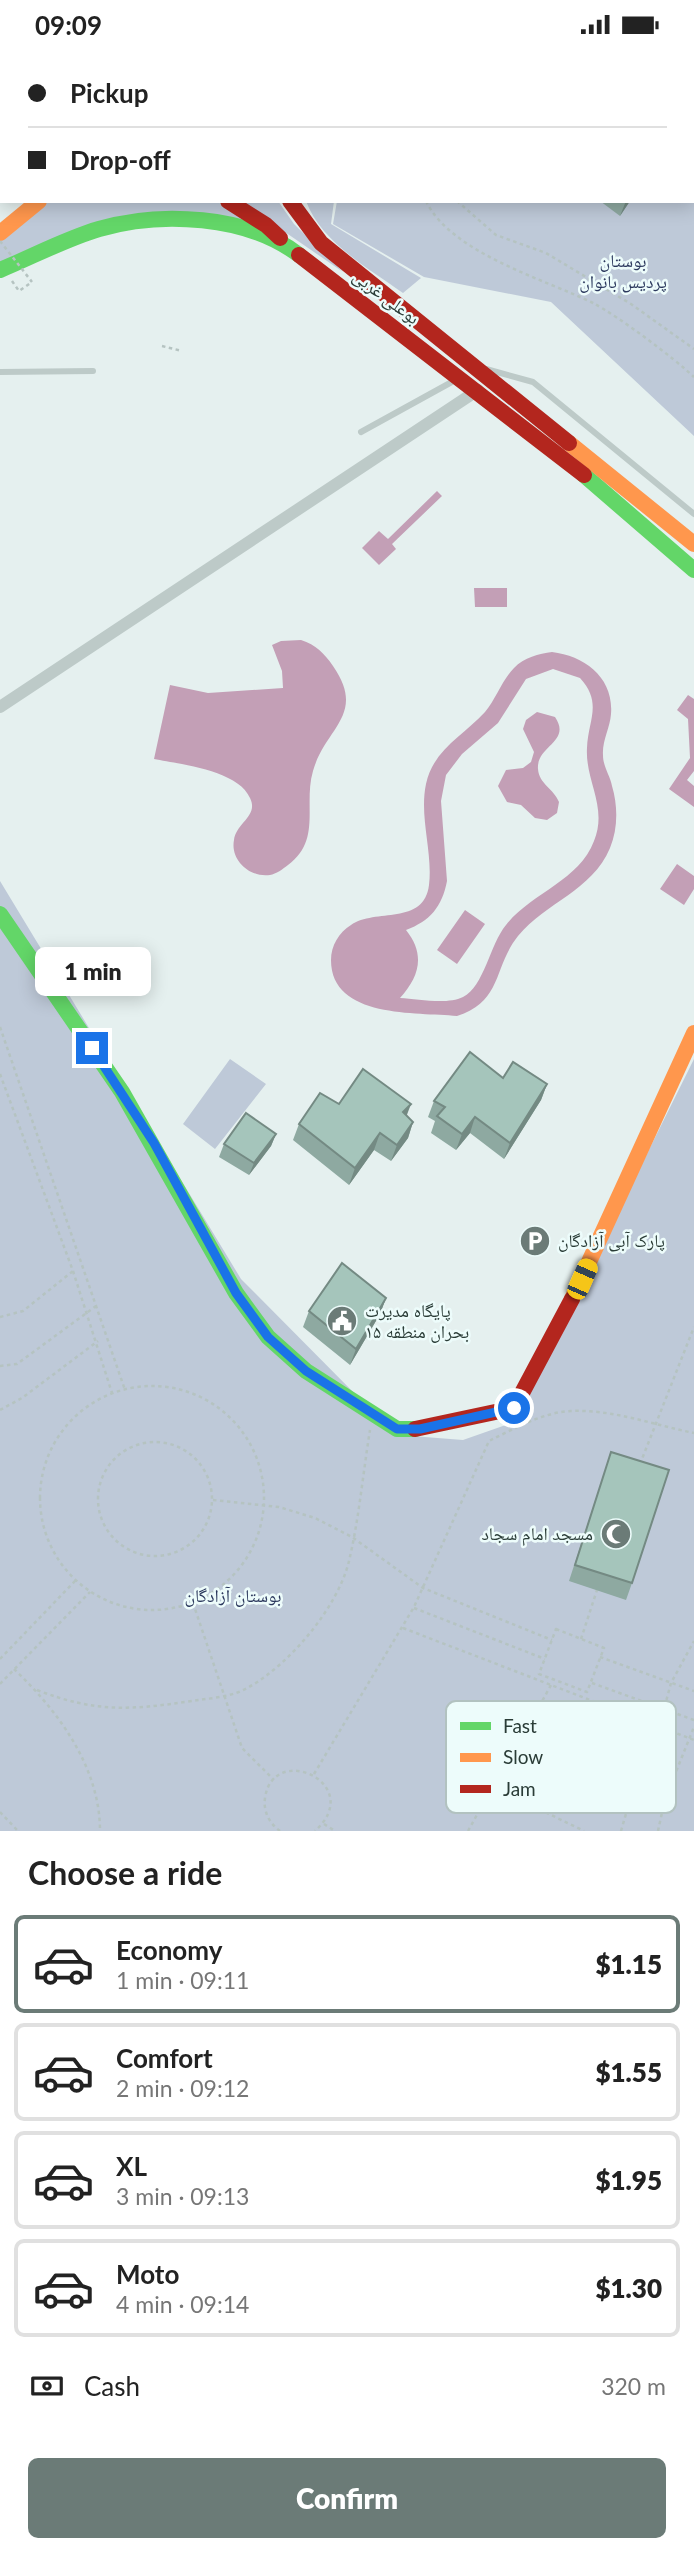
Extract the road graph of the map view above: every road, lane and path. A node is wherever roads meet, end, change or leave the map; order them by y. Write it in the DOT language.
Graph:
graph roads {
  1 [pos="37,203"];
  2 [pos="231,203"];
  3 [pos="427,203"];
  4 [pos="459,203"];
  5 [pos="295,206"];
  6 [pos="0,233"];
  7 [pos="0,241"];
  8 [pos="283,243"];
  9 [pos="0,270"];
  10 [pos="19,291"];
  11 [pos="162,346"];
  12 [pos="694,349"];
  13 [pos="182,351"];
  14 [pos="93,371"];
  15 [pos="466,371"];
  16 [pos="0,372"];
  17 [pos="694,376"];
  18 [pos="478,390"];
  19 [pos="361,432"];
  20 [pos="694,514"];
  21 [pos="694,544"];
  22 [pos="694,570"];
  23 [pos="0,707"];
  24 [pos="0,915"];
  25 [pos="0,1027"];
  26 [pos="694,1033"];
  27 [pos="0,1073"];
  28 [pos="74,1271"];
  29 [pos="96,1306"];
  30 [pos="88,1313"];
  31 [pos="0,1317"];
  32 [pos="694,1327"];
  33 [pos="98,1341"];
  34 [pos="0,1366"];
  35 [pos="125,1390"];
  36 [pos="112,1393"];
  37 [pos="0,1410"];
  38 [pos="372,1416"];
  39 [pos="656,1425"];
  40 [pos="694,1433"];
  41 [pos="639,1467"];
  42 [pos="213,1500"];
  43 [pos="264,1505"];
  44 [pos="352,1537"];
  45 [pos="75,1581"];
  46 [pos="424,1588"];
  47 [pos="597,1590"];
  48 [pos="90,1592"];
  49 [pos="192,1603"];
  50 [pos="414,1607"];
  51 [pos="402,1628"];
  52 [pos="581,1639"];
  53 [pos="552,1640"];
  54 [pos="694,1641"];
  55 [pos="600,1657"];
  56 [pos="0,1659"];
  57 [pos="545,1659"];
  58 [pos="14,1669"];
  59 [pos="590,1683"];
  60 [pos="671,1683"];
  61 [pos="0,1684"];
  62 [pos="551,1685"];
  63 [pos="37,1690"];
  64 [pos="694,1691"];
  65 [pos="223,1696"];
  66 [pos="542,1701"];
  67 [pos="592,1701"];
  68 [pos="641,1701"];
  69 [pos="666,1701"];
  70 [pos="676,1713"];
  71 [pos="694,1720"];
  72 [pos="694,1727"];
  73 [pos="676,1733"];
  74 [pos="688,1738"];
  75 [pos="694,1740"];
  76 [pos="676,1770"];
  77 [pos="314,1774"];
  78 [pos="274,1780"];
  79 [pos="0,1812"];
  80 [pos="478,1813"];
  81 [pos="547,1813"];
  82 [pos="626,1813"];
  83 [pos="662,1813"];
  84 [pos="324,1823"];
  85 [pos="18,1831"];
  86 [pos="100,1831"];
  87 [pos="280,1831"];
  88 [pos="315,1831"];
  89 [pos="335,1831"];
  90 [pos="468,1831"];
  91 [pos="584,1831"];
  92 [pos="621,1831"];
  93 [pos="658,1831"];
  1 -- 6 [label="main road"];
  2 -- 8 [label="main road"];
  3 -- 17 [label="path"];
  4 -- 12 [label="path"];
  5 -- 15 [label="main road, بوعلی غربی"];
  7 -- 10 [label="path, bridge"];
  8 -- 9 [label="main road, بوعلی غربی"];
  8 -- 15 [label="main road, بوعلی غربی"];
  11 -- 13 [label="path"];
  14 -- 16 [label="lane"];
  15 -- 18 [label="main road, بوعلی غربی"];
  15 -- 19 [label="lane"];
  15 -- 20 [label="lane"];
  15 -- 21 [label="main road, بوعلی غربی"];
  18 -- 22 [label="main road, بوعلی غربی"];
  18 -- 23 [label="street"];
  24 -- 38 [label="main road"];
  25 -- 29 [label="path"];
  26 -- 38 [label="main road"];
  27 -- 28 [label="path"];
  28 -- 30 [label="path"];
  28 -- 31 [label="path"];
  29 -- 30 [label="path"];
  29 -- 35 [label="path"];
  30 -- 33 [label="path"];
  30 -- 34 [label="path"];
  32 -- 39 [label="path"];
  33 -- 36 [label="path"];
  33 -- 37 [label="path"];
  35 -- 36 [label="path"];
  35 -- 43 [label="path"];
  36 -- 45 [label="path"];
  38 -- 44 [label="path"];
  39 -- 40 [label="path"];
  39 -- 41 [label="path"];
  39 -- 46 [label="path"];
  42 -- 42 [label="path"];
  42 -- 43 [label="path"];
  43 -- 44 [label="path"];
  43 -- 49 [label="path"];
  44 -- 46 [label="path"];
  44 -- 65 [label="path"];
  45 -- 48 [label="path"];
  45 -- 56 [label="path"];
  46 -- 50 [label="path"];
  46 -- 53 [label="path"];
  47 -- 52 [label="path"];
  48 -- 49 [label="path"];
  48 -- 58 [label="path"];
  49 -- 65 [label="path"];
  50 -- 51 [label="path"];
  50 -- 57 [label="path"];
  51 -- 62 [label="path"];
  51 -- 77 [label="path"];
  52 -- 53 [label="path"];
  52 -- 55 [label="path"];
  53 -- 57 [label="path"];
  54 -- 60 [label="path"];
  55 -- 59 [label="path"];
  55 -- 60 [label="path"];
  57 -- 59 [label="path"];
  58 -- 61 [label="path"];
  58 -- 63 [label="path"];
  59 -- 68 [label="path"];
  60 -- 64 [label="path"];
  60 -- 69 [label="path"];
  62 -- 66 [label="path"];
  62 -- 67 [label="path"];
  63 -- 65 [label="path"];
  63 -- 86 [label="path"];
  65 -- 78 [label="path"];
  70 -- 71 [label="path"];
  72 -- 74 [label="path"];
  73 -- 74 [label="path"];
  74 -- 75 [label="path"];
  74 -- 76 [label="path"];
  77 -- 78 [label="path"];
  77 -- 84 [label="path"];
  78 -- 87 [label="path"];
  79 -- 85 [label="path"];
  80 -- 90 [label="path"];
  81 -- 91 [label="path"];
  82 -- 92 [label="path"];
  83 -- 93 [label="path"];
  84 -- 88 [label="path"];
  84 -- 89 [label="path"];
}
